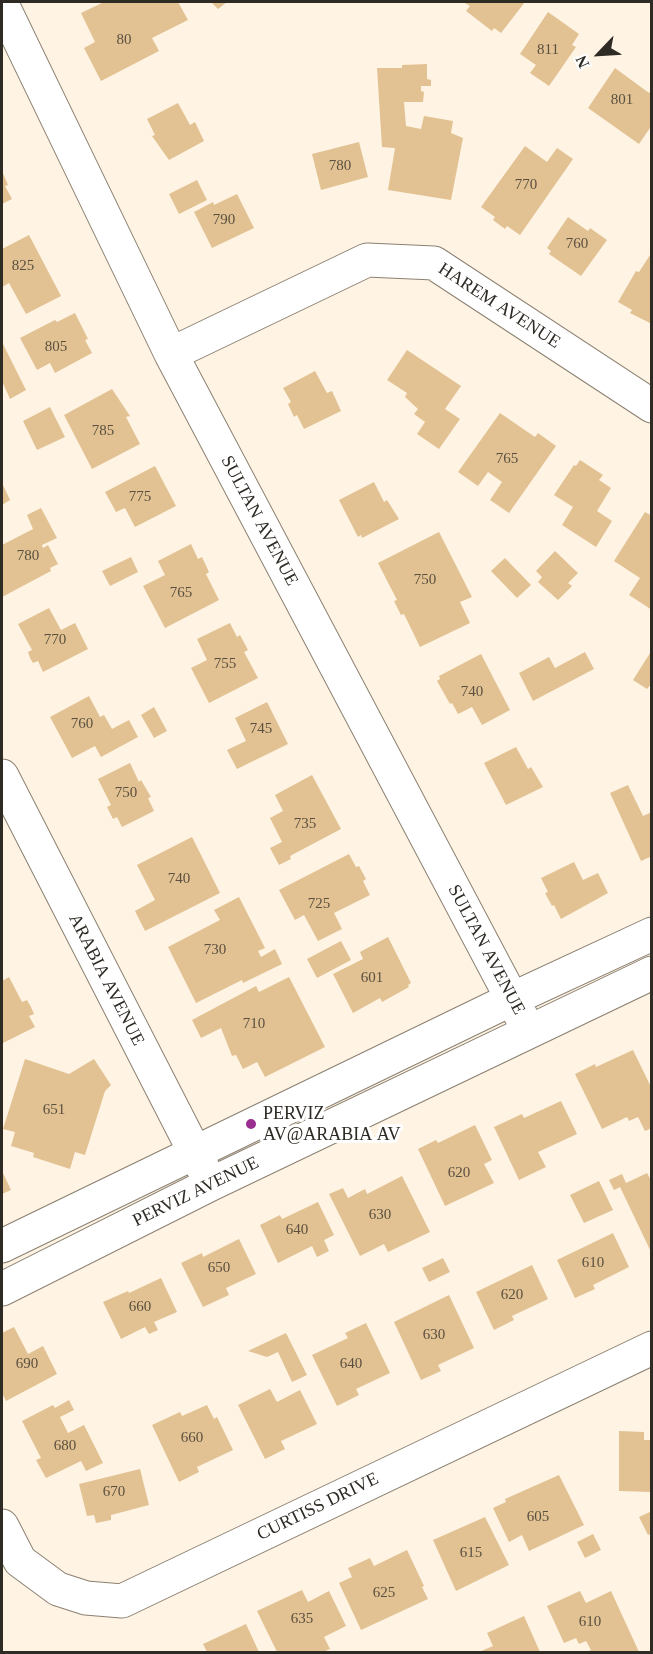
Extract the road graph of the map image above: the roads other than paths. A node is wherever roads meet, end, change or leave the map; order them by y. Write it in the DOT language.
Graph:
graph roads {
  1 [pos="2,4"];
  2 [pos="171,354"];
  3 [pos="651,406"];
  4 [pos="2,776"];
  5 [pos="651,934"];
  6 [pos="651,974"];
  7 [pos="512,999"];
  8 [pos="529,1031"];
  9 [pos="195,1152"];
  10 [pos="211,1184"];
  11 [pos="2,1246"];
  12 [pos="2,1289"];
  13 [pos="651,1348"];
  14 [pos="2,1526"];
  1 -- 2 [label="street, SULTAN AVENUE"];
  2 -- 3 [label="street, HAREM AVENUE"];
  2 -- 7 [label="street, SULTAN AVENUE"];
  4 -- 9 [label="street, ARABIA AVENUE"];
  5 -- 7 [label="street, PERVIZ AVENUE"];
  6 -- 8 [label="street, PERVIZ AVENUE"];
  7 -- 8 [label="street, SULTAN AVENUE"];
  7 -- 9 [label="street, PERVIZ AVENUE"];
  8 -- 10 [label="street, PERVIZ AVENUE"];
  9 -- 10 [label="street, ARABIA AVENUE"];
  9 -- 11 [label="street, PERVIZ AVENUE"];
  10 -- 12 [label="street, PERVIZ AVENUE"];
  13 -- 14 [label="street, CURTISS DRIVE"];
}
